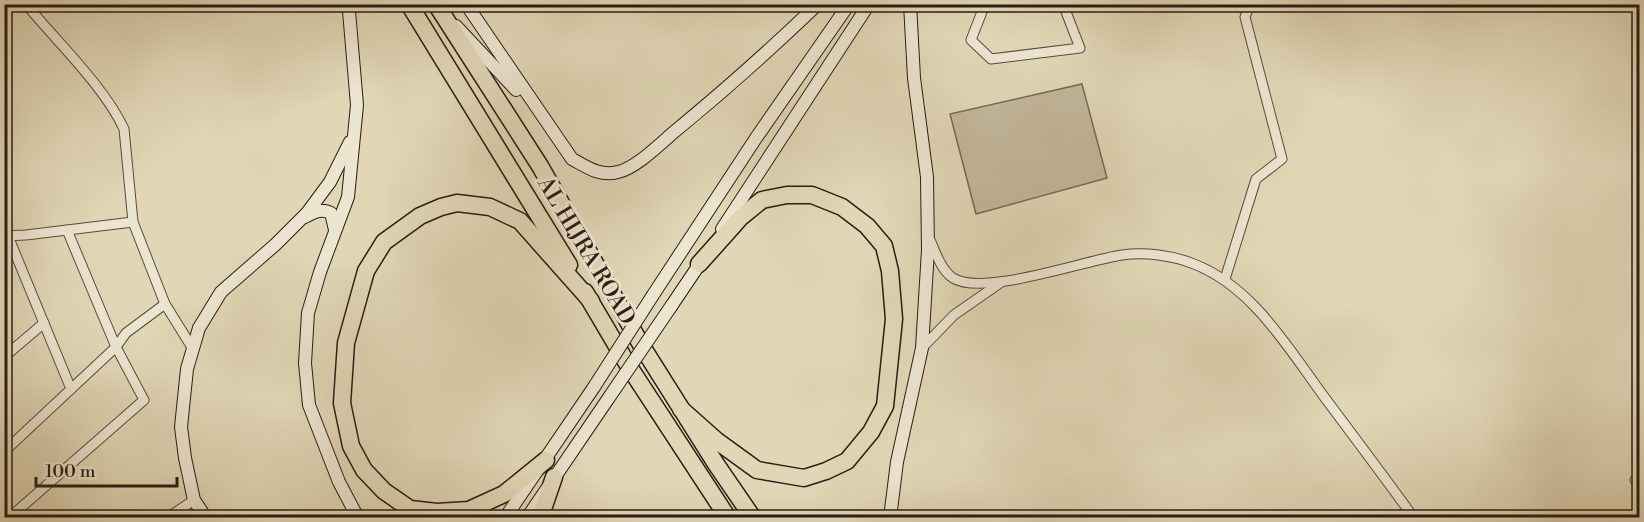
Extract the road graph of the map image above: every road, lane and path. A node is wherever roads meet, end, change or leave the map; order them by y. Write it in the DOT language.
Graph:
graph roads {
  1 [pos="26,4"];
  2 [pos="347,4"];
  3 [pos="409,4"];
  4 [pos="436,4"];
  5 [pos="466,4"];
  6 [pos="818,4"];
  7 [pos="849,4"];
  8 [pos="869,4"];
  9 [pos="910,4"];
  10 [pos="985,4"];
  11 [pos="1063,4"];
  12 [pos="1250,4"];
  13 [pos="1635,4"];
  14 [pos="1640,9"];
  15 [pos="549,127"];
  16 [pos="353,136"];
  17 [pos="303,217"];
  18 [pos="133,222"];
  19 [pos="67,230"];
  20 [pos="335,230"];
  21 [pos="6,236"];
  22 [pos="927,236"];
  23 [pos="699,264"];
  24 [pos="1225,279"];
  25 [pos="1000,283"];
  26 [pos="591,301"];
  27 [pos="165,304"];
  28 [pos="44,323"];
  29 [pos="116,347"];
  30 [pos="922,348"];
  31 [pos="193,349"];
  32 [pos="4,357"];
  33 [pos="71,389"];
  34 [pos="681,409"];
  35 [pos="8,447"];
  36 [pos="546,460"];
  37 [pos="554,477"];
  38 [pos="194,500"];
  39 [pos="9,518"];
  40 [pos="167,518"];
  41 [pos="206,518"];
  42 [pos="358,518"];
  43 [pos="505,518"];
  44 [pos="528,518"];
  45 [pos="540,518"];
  46 [pos="728,518"];
  47 [pos="753,518"];
  48 [pos="890,518"];
  49 [pos="1414,518"];
  1 -- 18 [label="street"];
  2 -- 16 [label="main road"];
  3 -- 26 [label="highway, AL HIJRA ROAD"];
  4 -- 15 [label="main road"];
  4 -- 34 [label="highway, AL HIJRA ROAD"];
  5 -- 15 [label="main road"];
  6 -- 15 [label="main road"];
  7 -- 36 [label="main road, bridge"];
  8 -- 23 [label="main road"];
  9 -- 22 [label="main road"];
  10 -- 11 [label="street"];
  12 -- 24 [label="street"];
  13 -- 14 [label="main road"];
  16 -- 17 [label="main road"];
  16 -- 20 [label="main road"];
  17 -- 20 [label="main road"];
  17 -- 31 [label="main road"];
  18 -- 19 [label="street"];
  18 -- 27 [label="street"];
  19 -- 21 [label="street"];
  19 -- 29 [label="street"];
  20 -- 42 [label="main road"];
  21 -- 28 [label="street"];
  22 -- 25 [label="street"];
  22 -- 30 [label="main road"];
  23 -- 34 [label="highway"];
  23 -- 37 [label="main road, bridge"];
  24 -- 25 [label="street"];
  24 -- 49 [label="street"];
  25 -- 30 [label="street"];
  26 -- 36 [label="highway"];
  26 -- 46 [label="highway, AL HIJRA ROAD"];
  27 -- 29 [label="street"];
  27 -- 31 [label="street"];
  28 -- 32 [label="street"];
  28 -- 33 [label="street"];
  29 -- 33 [label="street"];
  29 -- 39 [label="street"];
  30 -- 48 [label="main road"];
  31 -- 38 [label="main road"];
  33 -- 35 [label="street"];
  34 -- 47 [label="highway, AL HIJRA ROAD"];
  36 -- 43 [label="main road"];
  37 -- 44 [label="main road"];
  37 -- 45 [label="highway"];
  38 -- 40 [label="street"];
  38 -- 41 [label="main road"];
}
